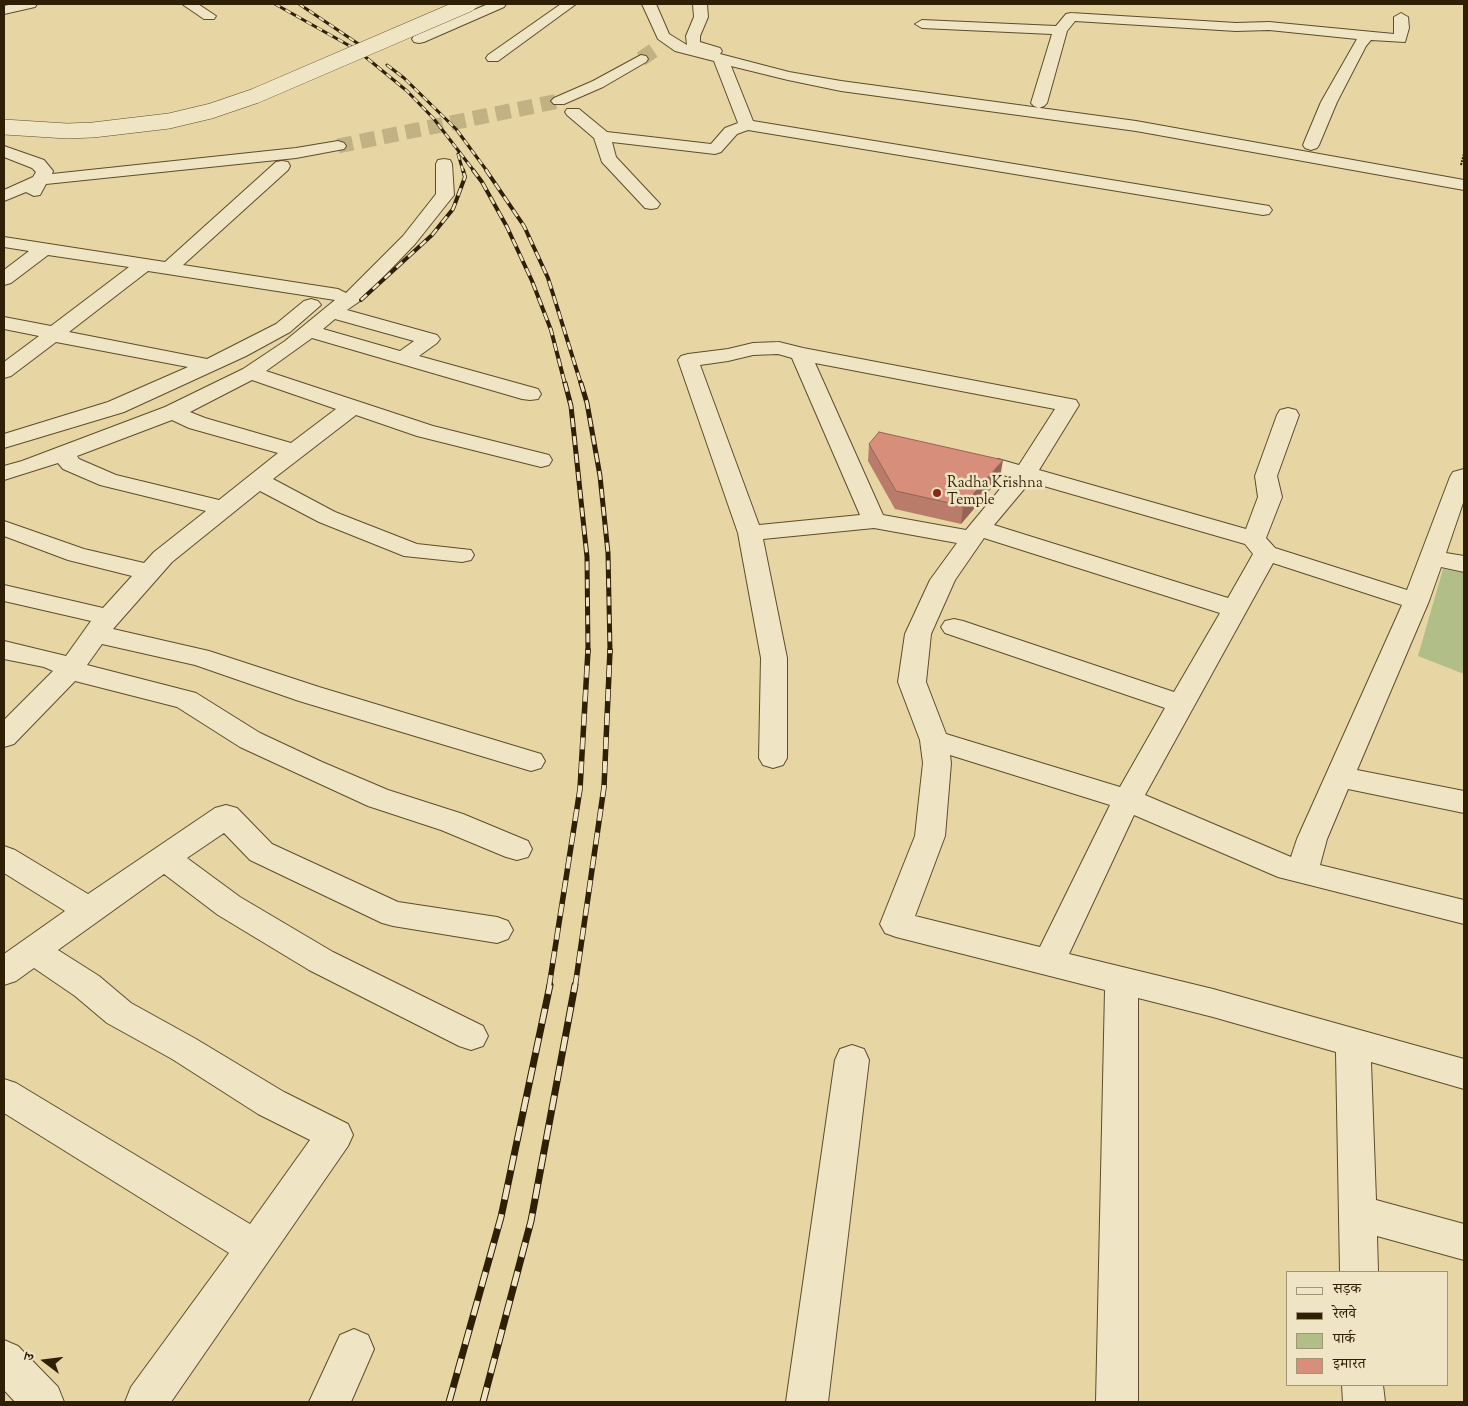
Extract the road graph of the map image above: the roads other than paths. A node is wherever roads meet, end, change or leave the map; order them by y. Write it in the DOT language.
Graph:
graph roads {
  1 [pos="30,4"];
  2 [pos="188,4"];
  3 [pos="469,4"];
  4 [pos="569,4"];
  5 [pos="649,4"];
  6 [pos="700,4"];
  7 [pos="488,5"];
  8 [pos="4,10"];
  9 [pos="1073,10"];
  10 [pos="1223,11"];
  11 [pos="210,16"];
  12 [pos="1401,17"];
  13 [pos="922,24"];
  14 [pos="1221,26"];
  15 [pos="1060,30"];
  16 [pos="1367,36"];
  17 [pos="419,39"];
  18 [pos="675,45"];
  19 [pos="493,58"];
  20 [pos="641,59"];
  21 [pos="721,60"];
  22 [pos="559,101"];
  23 [pos="1039,103"];
  24 [pos="573,112"];
  25 [pos="747,126"];
  26 [pos="4,127"];
  27 [pos="602,136"];
  28 [pos="1311,145"];
  29 [pos="338,146"];
  30 [pos="4,151"];
  31 [pos="178,158"];
  32 [pos="33,162"];
  33 [pos="90,162"];
  34 [pos="444,164"];
  35 [pos="282,166"];
  36 [pos="1463,176"];
  37 [pos="69,177"];
  38 [pos="37,186"];
  39 [pos="6,203"];
  40 [pos="651,204"];
  41 [pos="1263,210"];
  42 [pos="4,242"];
  43 [pos="44,249"];
  44 [pos="144,264"];
  45 [pos="170,267"];
  46 [pos="4,279"];
  47 [pos="328,302"];
  48 [pos="4,323"];
  49 [pos="308,331"];
  50 [pos="52,335"];
  51 [pos="801,354"];
  52 [pos="402,359"];
  53 [pos="208,365"];
  54 [pos="4,372"];
  55 [pos="250,373"];
  56 [pos="530,394"];
  57 [pos="354,406"];
  58 [pos="173,412"];
  59 [pos="1288,415"];
  60 [pos="4,427"];
  61 [pos="29,432"];
  62 [pos="4,441"];
  63 [pos="294,451"];
  64 [pos="62,454"];
  65 [pos="541,460"];
  66 [pos="1011,470"];
  67 [pos="4,473"];
  68 [pos="1464,476"];
  69 [pos="257,480"];
  70 [pos="223,508"];
  71 [pos="874,521"];
  72 [pos="4,528"];
  73 [pos="750,533"];
  74 [pos="976,533"];
  75 [pos="1260,546"];
  76 [pos="462,554"];
  77 [pos="1431,558"];
  78 [pos="1464,564"];
  79 [pos="149,572"];
  80 [pos="4,593"];
  81 [pos="1416,601"];
  82 [pos="1235,609"];
  83 [pos="102,626"];
  84 [pos="954,626"];
  85 [pos="4,650"];
  86 [pos="71,669"];
  87 [pos="1181,704"];
  88 [pos="4,737"];
  89 [pos="934,740"];
  90 [pos="774,758"];
  91 [pos="531,761"];
  92 [pos="1339,777"];
  93 [pos="1127,800"];
  94 [pos="1464,802"];
  95 [pos="517,849"];
  96 [pos="4,858"];
  97 [pos="164,858"];
  98 [pos="1302,872"];
  99 [pos="89,910"];
  100 [pos="1464,912"];
  101 [pos="498,930"];
  102 [pos="33,950"];
  103 [pos="1049,962"];
  104 [pos="4,972"];
  105 [pos="1122,981"];
  106 [pos="471,1036"];
  107 [pos="1353,1042"];
  108 [pos="852,1060"];
  109 [pos="1464,1074"];
  110 [pos="4,1094"];
  111 [pos="1357,1214"];
  112 [pos="1464,1242"];
  113 [pos="255,1248"];
  114 [pos="1359,1271"];
  115 [pos="354,1349"];
  116 [pos="4,1360"];
  117 [pos="1363,1386"];
  118 [pos="43,1402"];
  119 [pos="146,1402"];
  120 [pos="330,1402"];
  121 [pos="807,1402"];
  122 [pos="1117,1402"];
  123 [pos="1364,1402"];
  1 -- 8 [label="street"];
  2 -- 11 [label="street"];
  3 -- 26 [label="street, bridge"];
  4 -- 19 [label="street"];
  5 -- 18 [label="street"];
  6 -- 18 [label="street"];
  7 -- 17 [label="street"];
  9 -- 14 [label="street"];
  9 -- 15 [label="street"];
  10 -- 14 [label="street"];
  12 -- 16 [label="street"];
  13 -- 15 [label="street"];
  14 -- 16 [label="street"];
  15 -- 23 [label="street"];
  16 -- 28 [label="street"];
  18 -- 21 [label="street"];
  18 -- 23 [label="street"];
  20 -- 22 [label="street"];
  21 -- 25 [label="street"];
  21 -- 36 [label="street"];
  23 -- 28 [label="street"];
  24 -- 27 [label="street"];
  25 -- 27 [label="street"];
  25 -- 41 [label="street"];
  27 -- 40 [label="street"];
  28 -- 36 [label="street"];
  29 -- 37 [label="street"];
  30 -- 32 [label="street"];
  31 -- 33 [label="street"];
  32 -- 33 [label="street"];
  32 -- 38 [label="street"];
  33 -- 37 [label="street"];
  34 -- 47 [label="street"];
  35 -- 45 [label="street"];
  37 -- 38 [label="street"];
  38 -- 39 [label="street"];
  42 -- 43 [label="street"];
  43 -- 44 [label="street"];
  43 -- 46 [label="street"];
  44 -- 45 [label="street"];
  44 -- 50 [label="street"];
  45 -- 47 [label="street"];
  47 -- 49 [label="street"];
  47 -- 52 [label="street"];
  47 -- 53 [label="street"];
  48 -- 50 [label="street"];
  49 -- 52 [label="street"];
  49 -- 55 [label="street"];
  50 -- 53 [label="street"];
  50 -- 54 [label="street"];
  51 -- 66 [label="street"];
  51 -- 71 [label="street"];
  51 -- 73 [label="street"];
  52 -- 56 [label="street"];
  53 -- 61 [label="street"];
  55 -- 57 [label="street"];
  55 -- 58 [label="street"];
  57 -- 63 [label="street"];
  57 -- 65 [label="street"];
  58 -- 63 [label="street"];
  58 -- 64 [label="street"];
  59 -- 75 [label="street"];
  60 -- 61 [label="street"];
  61 -- 62 [label="street"];
  63 -- 69 [label="street"];
  64 -- 67 [label="street"];
  64 -- 70 [label="street"];
  66 -- 74 [label="street"];
  66 -- 75 [label="street"];
  68 -- 77 [label="street"];
  69 -- 70 [label="street"];
  69 -- 76 [label="street"];
  70 -- 79 [label="street"];
  71 -- 73 [label="street"];
  71 -- 74 [label="street"];
  72 -- 79 [label="street"];
  73 -- 90 [label="street"];
  74 -- 82 [label="street"];
  74 -- 89 [label="street"];
  75 -- 81 [label="street"];
  75 -- 82 [label="street"];
  77 -- 78 [label="street"];
  77 -- 81 [label="street"];
  79 -- 83 [label="street"];
  80 -- 83 [label="street"];
  81 -- 92 [label="street"];
  82 -- 87 [label="street"];
  83 -- 86 [label="street"];
  83 -- 91 [label="street"];
  84 -- 87 [label="street"];
  85 -- 86 [label="street"];
  86 -- 88 [label="street"];
  86 -- 95 [label="street"];
  87 -- 93 [label="street"];
  89 -- 93 [label="street"];
  89 -- 103 [label="street"];
  92 -- 94 [label="street"];
  92 -- 98 [label="street"];
  93 -- 98 [label="street"];
  93 -- 103 [label="street"];
  96 -- 99 [label="street"];
  97 -- 99 [label="street"];
  97 -- 101 [label="street"];
  97 -- 106 [label="street"];
  98 -- 100 [label="street"];
  99 -- 102 [label="street"];
  102 -- 104 [label="street"];
  102 -- 113 [label="street"];
  103 -- 105 [label="street"];
  105 -- 107 [label="street"];
  105 -- 122 [label="street"];
  107 -- 109 [label="street"];
  107 -- 111 [label="street"];
  108 -- 121 [label="street"];
  110 -- 113 [label="street"];
  111 -- 112 [label="street"];
  111 -- 114 [label="street"];
  113 -- 119 [label="street"];
  115 -- 120 [label="street"];
  116 -- 118 [label="street"];
  117 -- 123 [label="street"];
}
